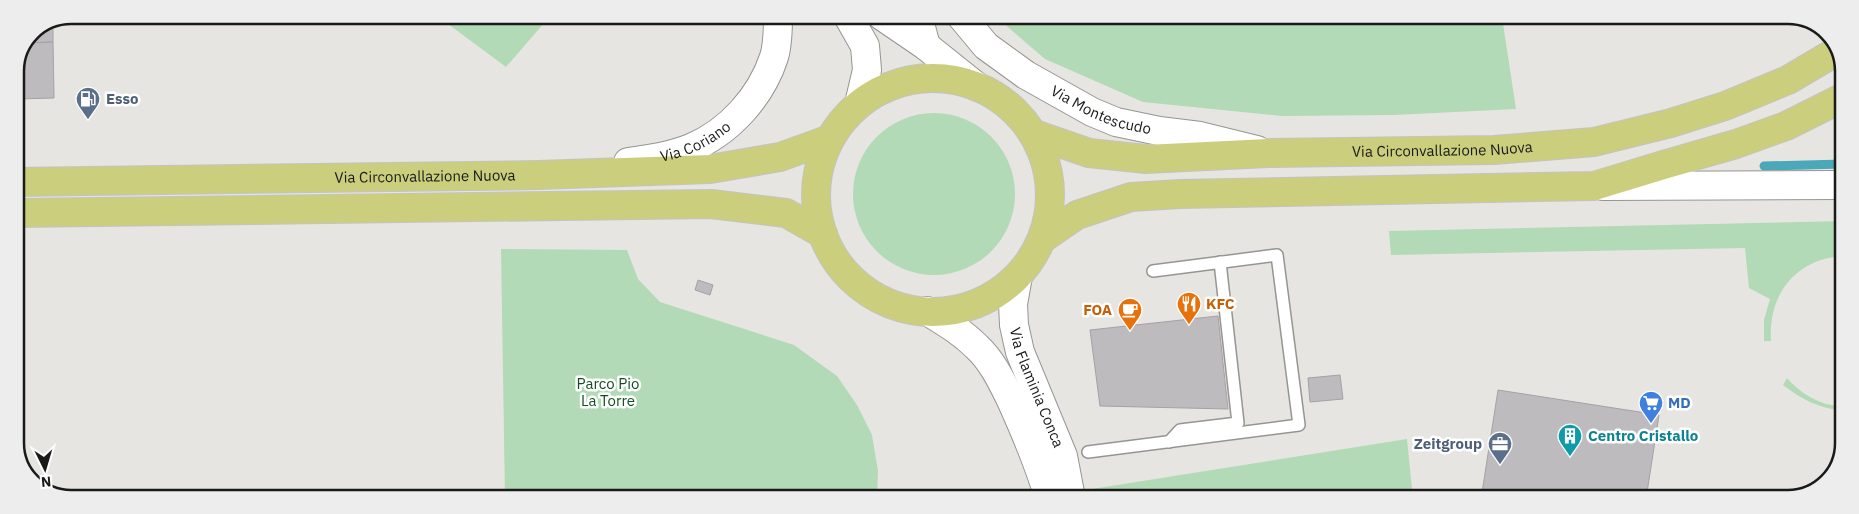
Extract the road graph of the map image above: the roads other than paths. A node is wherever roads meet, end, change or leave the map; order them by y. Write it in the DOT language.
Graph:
graph roads {
  1 [pos="778,24"];
  2 [pos="853,24"];
  3 [pos="894,24"];
  4 [pos="920,24"];
  5 [pos="968,24"];
  6 [pos="926,46"];
  7 [pos="1832,54"];
  8 [pos="976,86"];
  9 [pos="1835,102"];
  10 [pos="859,104"];
  11 [pos="1034,134"];
  12 [pos="830,138"];
  13 [pos="1268,153"];
  14 [pos="539,175"];
  15 [pos="24,182"];
  16 [pos="1835,185"];
  17 [pos="1594,186"];
  18 [pos="24,213"];
  19 [pos="823,234"];
  20 [pos="1042,239"];
  21 [pos="1220,262"];
  22 [pos="1153,271"];
  23 [pos="1018,276"];
  24 [pos="927,312"];
  25 [pos="1169,442"];
  26 [pos="1088,452"];
  27 [pos="1047,490"];
  28 [pos="1069,490"];
  1 -- 14 [label="street, Via Coriano"];
  2 -- 10 [label="street"];
  3 -- 6 [label="street"];
  4 -- 6 [label="street"];
  5 -- 13 [label="street, Via Montescudo"];
  6 -- 8 [label="street"];
  7 -- 13 [label="main road, Via Circonvallazione Nuova"];
  8 -- 10 [label="main road"];
  8 -- 11 [label="main road"];
  9 -- 17 [label="main road"];
  10 -- 12 [label="main road"];
  11 -- 13 [label="main road, Via Circonvallazione Nuova"];
  11 -- 20 [label="main road"];
  12 -- 14 [label="main road, Via Circonvallazione Nuova"];
  12 -- 19 [label="main road"];
  14 -- 15 [label="main road, Via Circonvallazione Nuova"];
  16 -- 17 [label="street"];
  17 -- 20 [label="main road"];
  18 -- 19 [label="main road, Via Circonvallazione Nuova"];
  19 -- 24 [label="main road"];
  20 -- 23 [label="main road"];
  21 -- 22 [label="lane"];
  21 -- 25 [label="lane"];
  21 -- 25 [label="lane"];
  23 -- 24 [label="main road"];
  23 -- 28 [label="street, Via Flaminia Conca"];
  24 -- 27 [label="street, Via Flaminia Conca"];
  25 -- 26 [label="lane"];
}
